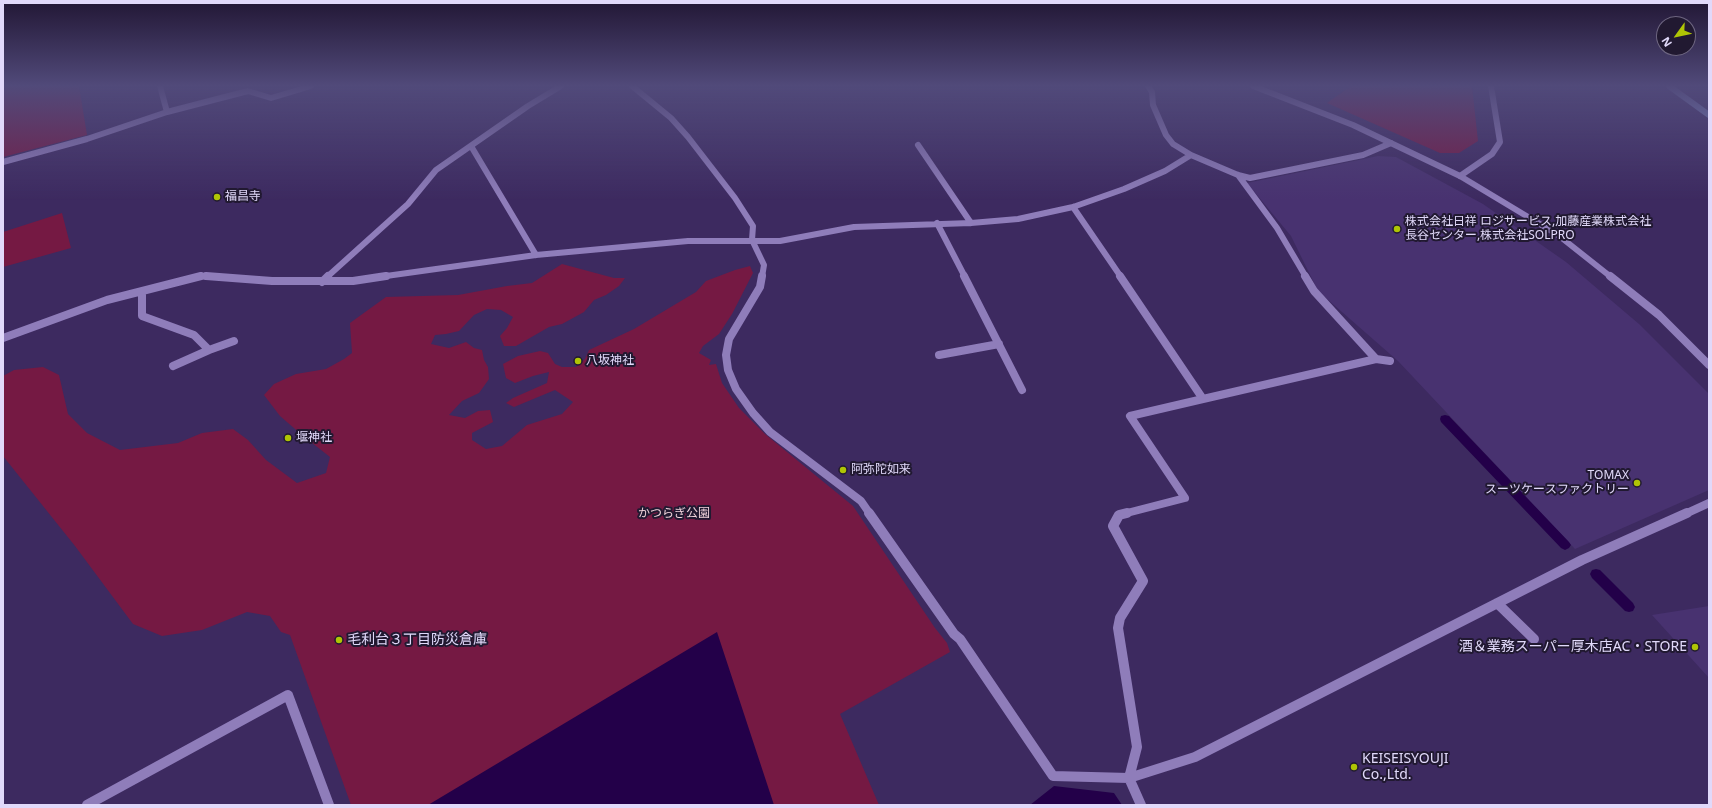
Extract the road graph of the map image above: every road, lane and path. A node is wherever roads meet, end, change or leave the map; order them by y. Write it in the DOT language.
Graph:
graph roads {
  1 [pos="133,124"];
  2 [pos="502,124"];
  3 [pos="676,124"];
  4 [pos="1161,124"];
  5 [pos="1350,124"];
  6 [pos="1497,124"];
  7 [pos="1391,142"];
  8 [pos="918,145"];
  9 [pos="470,146"];
  10 [pos="1191,155"];
  11 [pos="3,162"];
  12 [pos="1238,175"];
  13 [pos="1460,176"];
  14 [pos="1072,207"];
  15 [pos="971,223"];
  16 [pos="937,224"];
  17 [pos="752,240"];
  18 [pos="536,255"];
  19 [pos="322,282"];
  20 [pos="142,292"];
  21 [pos="3,338"];
  22 [pos="234,341"];
  23 [pos="999,344"];
  24 [pos="209,350"];
  25 [pos="939,355"];
  26 [pos="1376,359"];
  27 [pos="1390,361"];
  28 [pos="1709,365"];
  29 [pos="173,366"];
  30 [pos="1022,390"];
  31 [pos="1203,399"];
  32 [pos="1709,503"];
  33 [pos="1497,603"];
  34 [pos="1534,639"];
  35 [pos="1129,778"];
  36 [pos="87,805"];
  37 [pos="329,805"];
  38 [pos="1141,805"];
  1 -- 11 [label="street"];
  2 -- 9 [label="street"];
  3 -- 17 [label="street"];
  4 -- 10 [label="street"];
  5 -- 7 [label="street"];
  6 -- 13 [label="street"];
  7 -- 12 [label="street"];
  7 -- 13 [label="street"];
  8 -- 15 [label="street"];
  9 -- 18 [label="street"];
  9 -- 19 [label="street"];
  10 -- 12 [label="street"];
  10 -- 14 [label="street"];
  12 -- 26 [label="street"];
  13 -- 28 [label="street"];
  14 -- 15 [label="street"];
  14 -- 31 [label="street"];
  15 -- 16 [label="street"];
  16 -- 17 [label="street"];
  16 -- 23 [label="street"];
  17 -- 18 [label="street"];
  17 -- 35 [label="street"];
  18 -- 19 [label="street"];
  19 -- 20 [label="street"];
  20 -- 21 [label="street"];
  20 -- 24 [label="street"];
  22 -- 24 [label="street"];
  23 -- 25 [label="street"];
  23 -- 30 [label="street"];
  24 -- 29 [label="street"];
  26 -- 27 [label="street"];
  26 -- 31 [label="street"];
  31 -- 35 [label="street"];
  32 -- 33 [label="street"];
  33 -- 34 [label="street"];
  33 -- 35 [label="street"];
  35 -- 38 [label="street"];
  36 -- 37 [label="street"];
}
